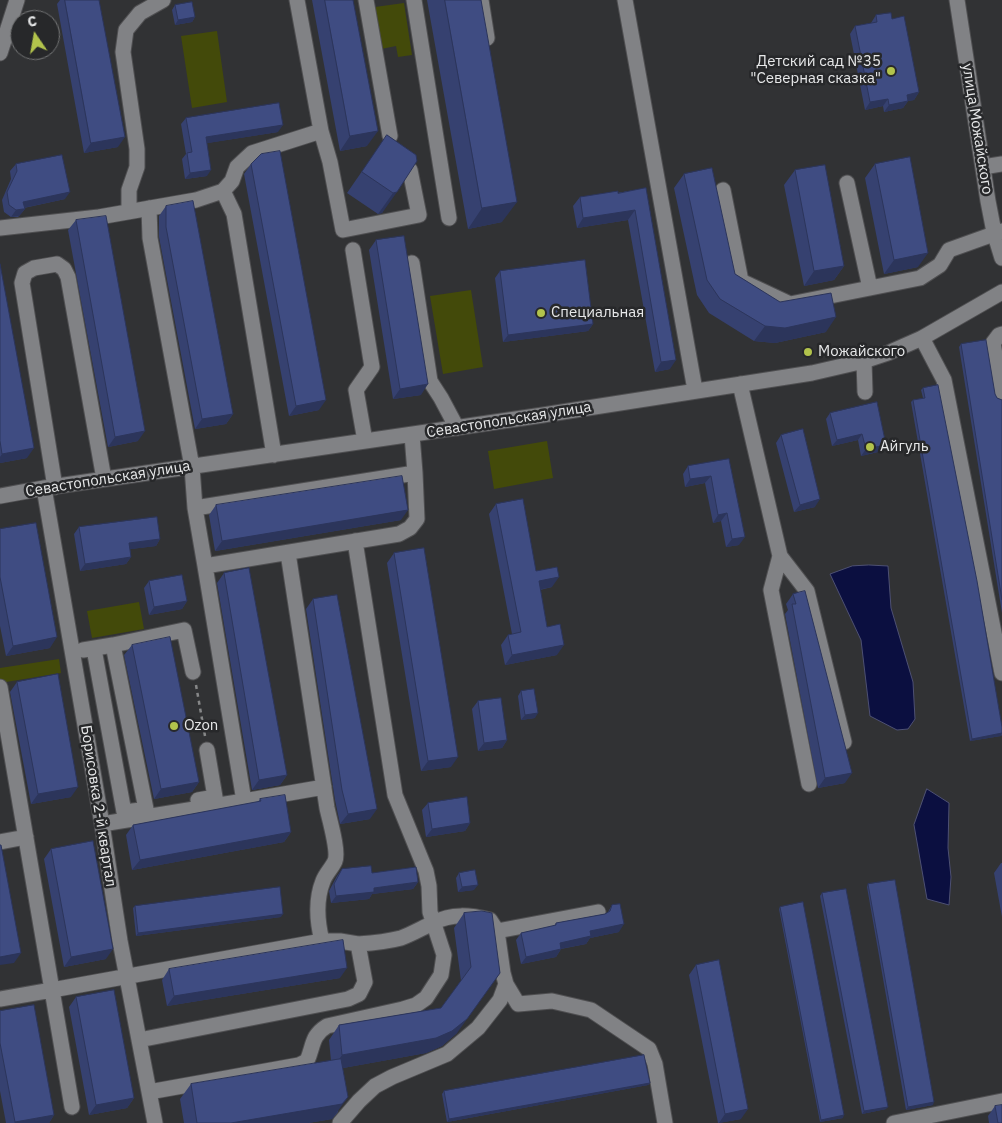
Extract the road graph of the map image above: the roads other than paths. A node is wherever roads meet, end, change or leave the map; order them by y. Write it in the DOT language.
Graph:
graph roads {
  1 [pos="16,0"];
  2 [pos="163,0"];
  3 [pos="297,0"];
  4 [pos="366,0"];
  5 [pos="414,0"];
  6 [pos="481,0"];
  7 [pos="625,0"];
  8 [pos="957,0"];
  9 [pos="489,49"];
  10 [pos="0,53"];
  11 [pos="322,131"];
  12 [pos="390,136"];
  13 [pos="1002,164"];
  14 [pos="983,167"];
  15 [pos="410,170"];
  16 [pos="847,183"];
  17 [pos="723,190"];
  18 [pos="223,192"];
  19 [pos="149,208"];
  20 [pos="130,211"];
  21 [pos="449,218"];
  22 [pos="0,228"];
  23 [pos="998,232"];
  24 [pos="353,250"];
  25 [pos="1002,258"];
  26 [pos="412,263"];
  27 [pos="870,288"];
  28 [pos="1002,292"];
  29 [pos="1002,334"];
  30 [pos="922,338"];
  31 [pos="864,361"];
  32 [pos="740,384"];
  33 [pos="695,390"];
  34 [pos="865,392"];
  35 [pos="1002,394"];
  36 [pos="456,428"];
  37 [pos="412,435"];
  38 [pos="364,442"];
  39 [pos="274,455"];
  40 [pos="192,467"];
  41 [pos="414,473"];
  42 [pos="104,480"];
  43 [pos="49,487"];
  44 [pos="0,496"];
  45 [pos="195,508"];
  46 [pos="355,541"];
  47 [pos="288,553"];
  48 [pos="780,556"];
  49 [pos="205,566"];
  50 [pos="113,645"];
  51 [pos="94,649"];
  52 [pos="72,652"];
  53 [pos="193,672"];
  54 [pos="1002,673"];
  55 [pos="0,687"];
  56 [pos="207,750"];
  57 [pos="847,755"];
  58 [pos="808,784"];
  59 [pos="324,787"];
  60 [pos="244,801"];
  61 [pos="146,809"];
  62 [pos="102,824"];
  63 [pos="26,837"];
  64 [pos="0,842"];
  65 [pos="598,912"];
  66 [pos="434,922"];
  67 [pos="497,932"];
  68 [pos="322,942"];
  69 [pos="358,944"];
  70 [pos="126,976"];
  71 [pos="506,984"];
  72 [pos="52,990"];
  73 [pos="0,999"];
  74 [pos="139,1040"];
  75 [pos="149,1092"];
  76 [pos="1002,1101"];
  77 [pos="72,1107"];
  78 [pos="155,1123"];
  79 [pos="340,1123"];
  80 [pos="665,1123"];
  81 [pos="894,1123"];
  1 -- 10 [label="street"];
  2 -- 20 [label="street"];
  3 -- 11 [label="street"];
  4 -- 12 [label="street"];
  5 -- 21 [label="street"];
  6 -- 9 [label="street"];
  7 -- 33 [label="street"];
  8 -- 14 [label="street, улица Можайского"];
  11 -- 15 [label="street"];
  11 -- 18 [label="street"];
  13 -- 14 [label="street"];
  14 -- 23 [label="street, улица Можайского"];
  16 -- 27 [label="street"];
  17 -- 27 [label="street"];
  18 -- 19 [label="street"];
  18 -- 39 [label="street"];
  19 -- 20 [label="street"];
  19 -- 40 [label="street"];
  20 -- 22 [label="street"];
  23 -- 25 [label="street, улица Можайского"];
  23 -- 27 [label="street"];
  24 -- 38 [label="street"];
  26 -- 36 [label="street"];
  28 -- 30 [label="street, Севастопольская улица"];
  29 -- 35 [label="street"];
  30 -- 31 [label="street, Севастопольская улица"];
  30 -- 54 [label="street"];
  31 -- 32 [label="street, Севастопольская улица"];
  31 -- 34 [label="street"];
  32 -- 33 [label="street, Севастопольская улица"];
  32 -- 48 [label="street"];
  33 -- 36 [label="street, Севастопольская улица"];
  36 -- 37 [label="street, Севастопольская улица"];
  37 -- 38 [label="street, Севастопольская улица"];
  37 -- 41 [label="street"];
  38 -- 39 [label="street, Севастопольская улица"];
  39 -- 40 [label="street, Севастопольская улица"];
  40 -- 42 [label="street, Севастопольская улица"];
  40 -- 45 [label="street"];
  41 -- 45 [label="street"];
  41 -- 46 [label="street"];
  42 -- 43 [label="street, Севастопольская улица"];
  42 -- 43 [label="street, Борисовка 2-й квартал"];
  43 -- 44 [label="street, Севастопольская улица"];
  43 -- 52 [label="street, Борисовка 2-й квартал"];
  45 -- 49 [label="street"];
  46 -- 47 [label="street"];
  46 -- 66 [label="street"];
  47 -- 49 [label="street"];
  47 -- 59 [label="street"];
  48 -- 57 [label="street"];
  48 -- 58 [label="street"];
  49 -- 60 [label="street"];
  50 -- 51 [label="street"];
  50 -- 53 [label="street"];
  50 -- 61 [label="street"];
  51 -- 52 [label="street"];
  51 -- 61 [label="street"];
  52 -- 62 [label="street, Борисовка 2-й квартал"];
  55 -- 63 [label="street"];
  56 -- 61 [label="street"];
  59 -- 60 [label="street"];
  59 -- 68 [label="street"];
  60 -- 62 [label="street"];
  62 -- 70 [label="street, Борисовка 2-й квартал"];
  63 -- 64 [label="street"];
  63 -- 72 [label="street"];
  65 -- 67 [label="street"];
  66 -- 67 [label="street"];
  66 -- 69 [label="street"];
  66 -- 75 [label="street"];
  67 -- 71 [label="street"];
  68 -- 69 [label="street"];
  68 -- 70 [label="street"];
  69 -- 74 [label="street"];
  70 -- 72 [label="street"];
  70 -- 74 [label="street, Борисовка 2-й квартал"];
  71 -- 79 [label="street"];
  71 -- 80 [label="street"];
  72 -- 73 [label="street"];
  72 -- 77 [label="street"];
  74 -- 75 [label="street, Борисовка 2-й квартал"];
  75 -- 78 [label="street, Борисовка 2-й квартал"];
  76 -- 81 [label="street"];
}
